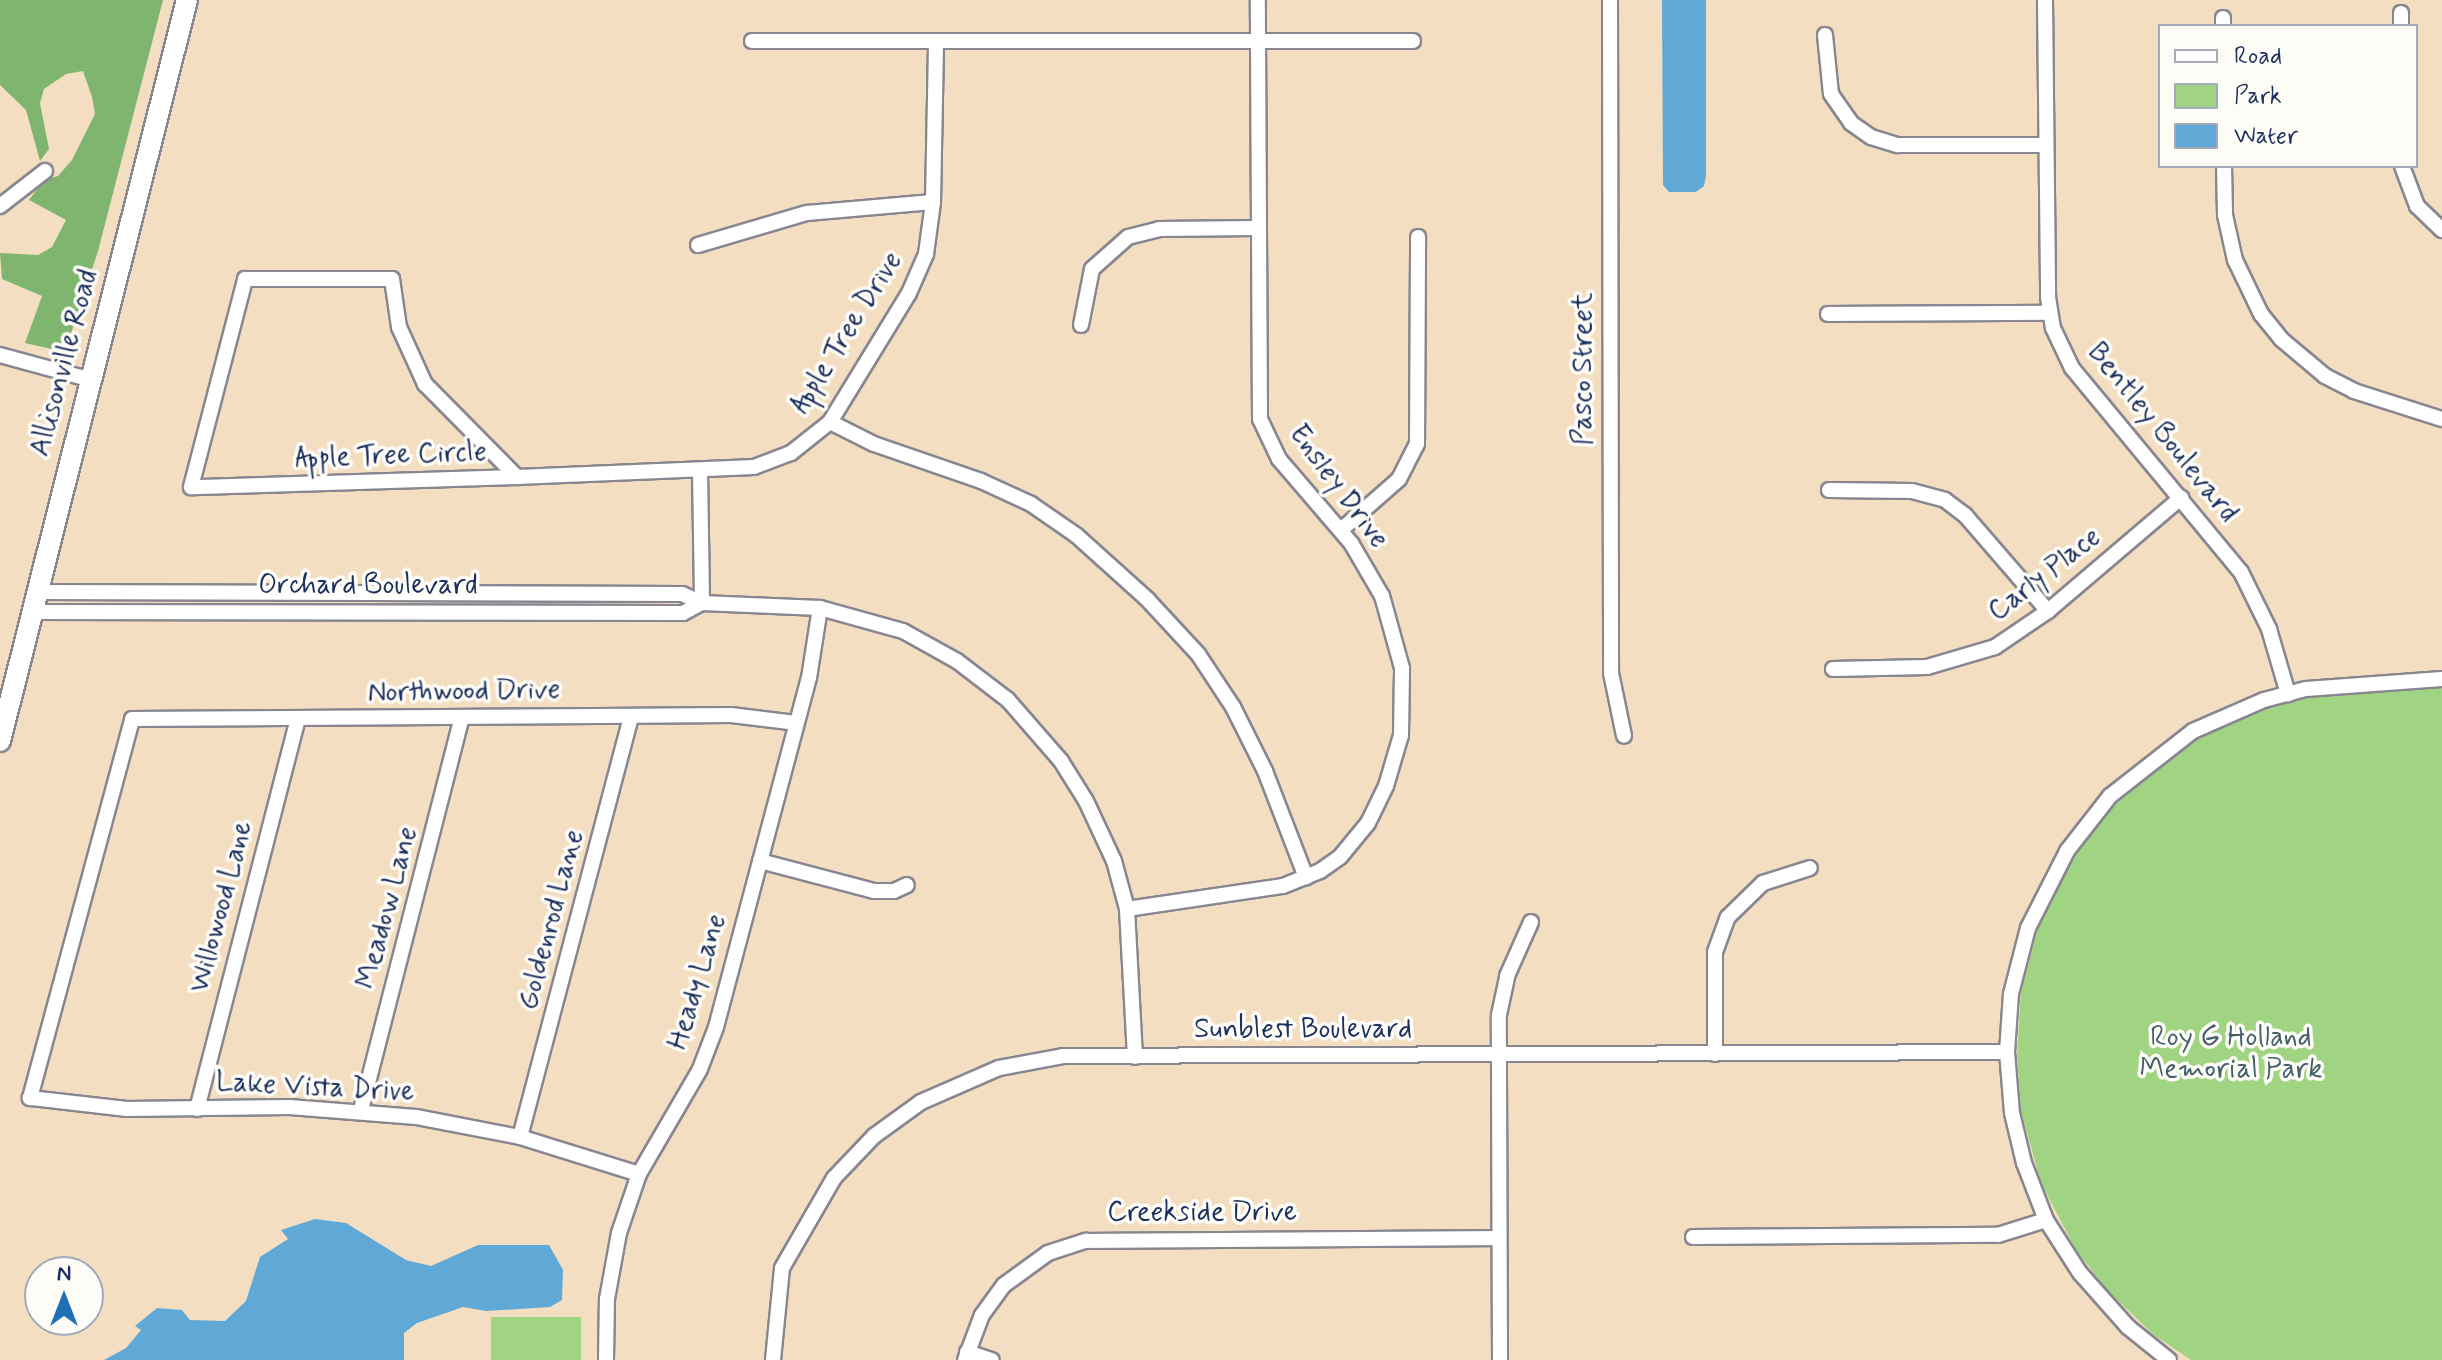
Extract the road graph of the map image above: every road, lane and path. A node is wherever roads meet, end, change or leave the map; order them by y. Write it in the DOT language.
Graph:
graph roads {
  1 [pos="187,0"];
  2 [pos="1258,0"];
  3 [pos="1610,0"];
  4 [pos="2045,0"];
  5 [pos="1825,35"];
  6 [pos="1257,40"];
  7 [pos="752,41"];
  8 [pos="936,41"];
  9 [pos="1413,41"];
  10 [pos="2046,145"];
  11 [pos="2224,168"];
  12 [pos="2403,168"];
  13 [pos="45,171"];
  14 [pos="933,202"];
  15 [pos="0,206"];
  16 [pos="1257,228"];
  17 [pos="2442,230"];
  18 [pos="1418,237"];
  19 [pos="698,245"];
  20 [pos="2049,313"];
  21 [pos="1828,314"];
  22 [pos="1081,325"];
  23 [pos="0,355"];
  24 [pos="88,379"];
  25 [pos="2442,419"];
  26 [pos="830,422"];
  27 [pos="700,471"];
  28 [pos="517,477"];
  29 [pos="1829,490"];
  30 [pos="2181,498"];
  31 [pos="1341,530"];
  32 [pos="35,602"];
  33 [pos="702,603"];
  34 [pos="820,608"];
  35 [pos="2048,611"];
  36 [pos="1833,669"];
  37 [pos="2442,679"];
  38 [pos="2288,694"];
  39 [pos="631,716"];
  40 [pos="462,718"];
  41 [pos="298,719"];
  42 [pos="796,723"];
  43 [pos="1624,736"];
  44 [pos="0,741"];
  45 [pos="760,861"];
  46 [pos="1810,868"];
  47 [pos="1306,877"];
  48 [pos="907,885"];
  49 [pos="1127,909"];
  50 [pos="1531,922"];
  51 [pos="2007,1052"];
  52 [pos="1715,1054"];
  53 [pos="1498,1055"];
  54 [pos="1135,1057"];
  55 [pos="30,1098"];
  56 [pos="197,1109"];
  57 [pos="361,1110"];
  58 [pos="520,1137"];
  59 [pos="639,1174"];
  60 [pos="2046,1220"];
  61 [pos="1693,1237"];
  62 [pos="1499,1238"];
  63 [pos="966,1356"];
  64 [pos="2161,1358"];
  65 [pos="606,1360"];
  66 [pos="773,1360"];
  67 [pos="992,1360"];
  68 [pos="1500,1360"];
  1 -- 24 [label="main road, Allisonville Road"];
  2 -- 6 [label="street, Ensley Drive"];
  3 -- 43 [label="street, Pasco Street"];
  4 -- 10 [label="street, Bentley Boulevard"];
  5 -- 10 [label="street"];
  6 -- 8 [label="street"];
  6 -- 9 [label="street"];
  6 -- 16 [label="street, Ensley Drive"];
  7 -- 8 [label="street"];
  8 -- 14 [label="street, Apple Tree Drive"];
  10 -- 20 [label="street, Bentley Boulevard"];
  11 -- 25 [label="street"];
  12 -- 17 [label="street"];
  13 -- 15 [label="street"];
  14 -- 19 [label="street"];
  14 -- 26 [label="street, Apple Tree Drive"];
  16 -- 22 [label="street"];
  16 -- 31 [label="street, Ensley Drive"];
  18 -- 31 [label="street"];
  20 -- 21 [label="street"];
  20 -- 30 [label="street, Bentley Boulevard"];
  23 -- 24 [label="street"];
  24 -- 32 [label="main road, Allisonville Road"];
  26 -- 27 [label="street, Apple Tree Drive"];
  26 -- 47 [label="street"];
  27 -- 28 [label="street, Apple Tree Drive"];
  27 -- 33 [label="street"];
  28 -- 28 [label="street, Apple Tree Circle"];
  29 -- 35 [label="street"];
  30 -- 35 [label="street, Carly Place"];
  30 -- 38 [label="street, Bentley Boulevard"];
  31 -- 47 [label="street, Ensley Drive"];
  32 -- 33 [label="street, Orchard Boulevard"];
  32 -- 44 [label="main road, Allisonville Road"];
  33 -- 34 [label="street, Orchard Boulevard"];
  34 -- 42 [label="street, Heady Lane"];
  34 -- 49 [label="street, Orchard Boulevard"];
  35 -- 36 [label="street, Carly Place"];
  37 -- 38 [label="street"];
  38 -- 51 [label="street"];
  39 -- 40 [label="street, Northwood Drive"];
  39 -- 42 [label="street, Northwood Drive"];
  39 -- 58 [label="street, Goldenrod Lane"];
  40 -- 41 [label="street, Northwood Drive"];
  40 -- 57 [label="street, Meadow Lane"];
  41 -- 55 [label="street, Northwood Drive"];
  41 -- 56 [label="street, Willowood Lane"];
  42 -- 45 [label="street, Heady Lane"];
  45 -- 48 [label="street"];
  45 -- 59 [label="street, Heady Lane"];
  46 -- 52 [label="street"];
  47 -- 49 [label="street, Ensley Drive"];
  49 -- 54 [label="street, Orchard Boulevard"];
  50 -- 53 [label="street"];
  51 -- 52 [label="street, Sunblest Boulevard"];
  51 -- 60 [label="street"];
  52 -- 53 [label="street, Sunblest Boulevard"];
  53 -- 54 [label="street, Sunblest Boulevard"];
  53 -- 62 [label="street"];
  54 -- 66 [label="street, Sunblest Boulevard"];
  55 -- 56 [label="street, Lake Vista Drive"];
  56 -- 57 [label="street, Lake Vista Drive"];
  57 -- 58 [label="street, Lake Vista Drive"];
  58 -- 59 [label="street, Lake Vista Drive"];
  59 -- 65 [label="street, Heady Lane"];
  60 -- 61 [label="street"];
  60 -- 64 [label="street"];
  62 -- 63 [label="street, Creekside Drive"];
  62 -- 68 [label="street"];
  63 -- 67 [label="street"];
}
